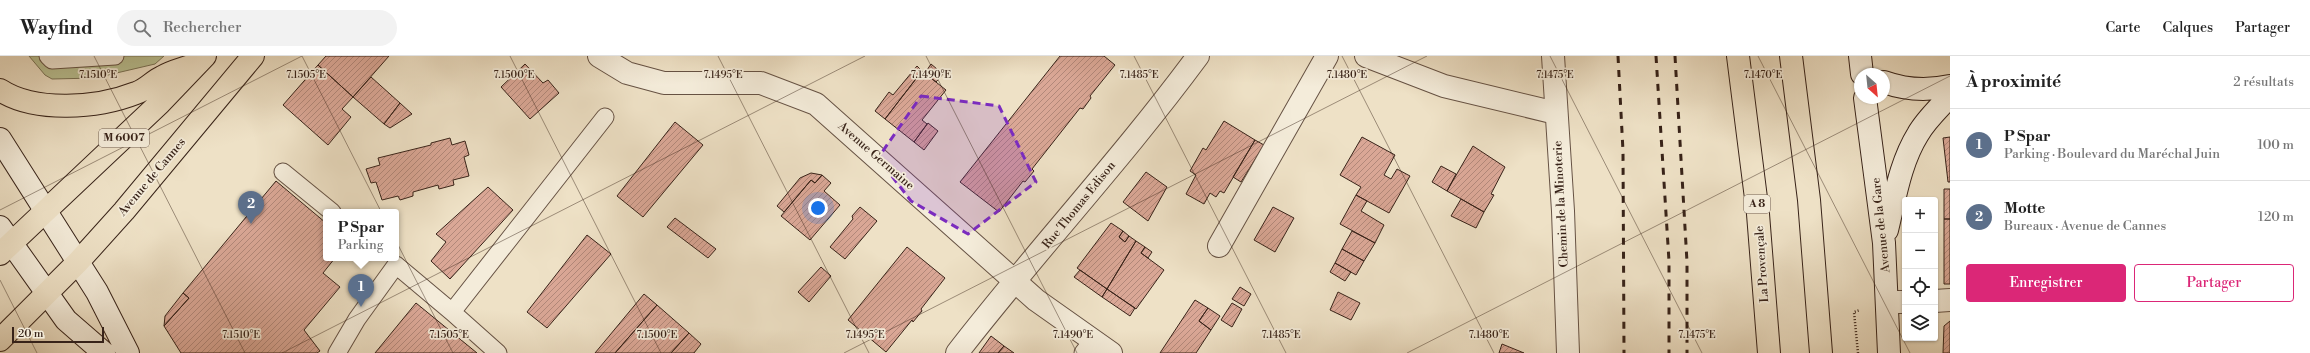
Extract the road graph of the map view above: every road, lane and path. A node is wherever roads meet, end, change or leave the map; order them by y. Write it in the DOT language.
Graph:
graph roads {
  1 [pos="48,56"];
  2 [pos="115,56"];
  3 [pos="253,56"];
  4 [pos="599,56"];
  5 [pos="1198,56"];
  6 [pos="1327,56"];
  7 [pos="1366,56"];
  8 [pos="1553,56"];
  9 [pos="1738,56"];
  10 [pos="1792,56"];
  11 [pos="1860,56"];
  12 [pos="202,60"];
  13 [pos="1861,68"];
  14 [pos="1890,84"];
  15 [pos="1950,86"];
  16 [pos="0,90"];
  17 [pos="1950,96"];
  18 [pos="1866,104"];
  19 [pos="1556,113"];
  20 [pos="605,117"];
  21 [pos="0,139"];
  22 [pos="283,172"];
  23 [pos="46,209"];
  24 [pos="328,209"];
  25 [pos="4,242"];
  26 [pos="1884,243"];
  27 [pos="1219,246"];
  28 [pos="78,262"];
  29 [pos="392,262"];
  30 [pos="1016,281"];
  31 [pos="46,293"];
  32 [pos="1950,300"];
  33 [pos="1938,301"];
  34 [pos="1896,302"];
  35 [pos="1860,310"];
  36 [pos="452,312"];
  37 [pos="0,340"];
  38 [pos="1088,346"];
  39 [pos="104,353"];
  40 [pos="128,353"];
  41 [pos="337,353"];
  42 [pos="498,353"];
  43 [pos="957,353"];
  44 [pos="1111,353"];
  45 [pos="1568,353"];
  46 [pos="1769,353"];
  47 [pos="1821,353"];
  48 [pos="1858,353"];
  49 [pos="1889,353"];
  1 -- 2 [label="lane"];
  3 -- 28 [label="main road, Avenue de Cannes"];
  4 -- 30 [label="street, Avenue Germaine"];
  5 -- 30 [label="street, Rue Thomas Edison"];
  6 -- 27 [label="street"];
  7 -- 19 [label="street"];
  8 -- 19 [label="street, Chemin de la Minoterie"];
  9 -- 46 [label="main road, La Provençale / A 8"];
  10 -- 47 [label="main road"];
  11 -- 13 [label="street"];
  12 -- 16 [label="main road"];
  12 -- 23 [label="main road, M 6007"];
  14 -- 15 [label="street"];
  17 -- 26 [label="street"];
  18 -- 26 [label="street, Avenue de la Gare"];
  19 -- 45 [label="street, Chemin de la Minoterie"];
  20 -- 36 [label="lane"];
  21 -- 23 [label="street"];
  22 -- 24 [label="lane"];
  23 -- 25 [label="main road, M 6007"];
  23 -- 28 [label="street"];
  25 -- 31 [label="street"];
  26 -- 34 [label="street, Avenue de la Gare"];
  28 -- 31 [label="main road, Avenue de Cannes"];
  28 -- 40 [label="street"];
  29 -- 36 [label="lane"];
  29 -- 41 [label="lane"];
  30 -- 38 [label="street, Avenue Germaine"];
  30 -- 43 [label="street, Rue Thomas Edison"];
  31 -- 37 [label="main road, Avenue de Cannes"];
  31 -- 39 [label="street"];
  32 -- 33 [label="street"];
  34 -- 49 [label="street, Avenue de la Gare"];
  35 -- 48 [label="path"];
  36 -- 42 [label="lane"];
  38 -- 44 [label="street, Avenue Germaine"];
}
